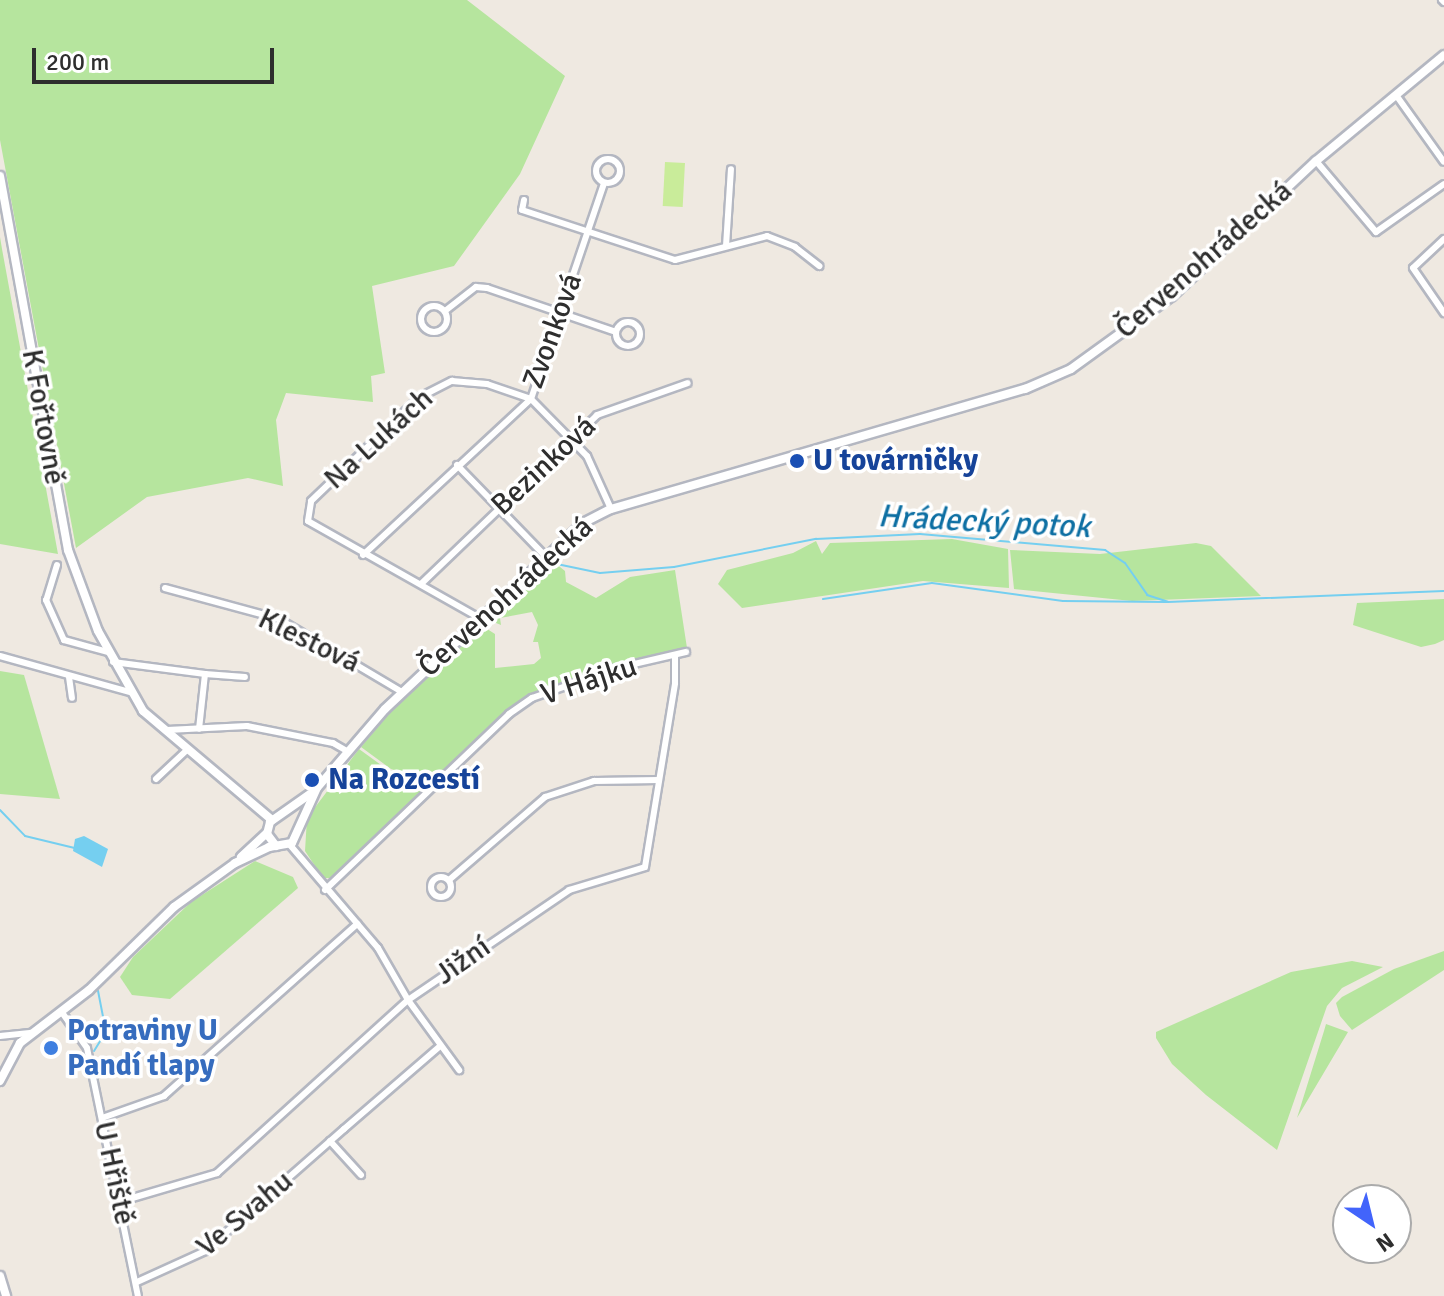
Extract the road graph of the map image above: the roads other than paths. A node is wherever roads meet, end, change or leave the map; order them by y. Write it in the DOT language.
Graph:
graph roads {
  1 [pos="1444,55"];
  2 [pos="1396,95"];
  3 [pos="1316,161"];
  4 [pos="1444,162"];
  5 [pos="731,169"];
  6 [pos="0,176"];
  7 [pos="604,183"];
  8 [pos="1444,186"];
  9 [pos="524,200"];
  10 [pos="588,232"];
  11 [pos="1444,239"];
  12 [pos="726,246"];
  13 [pos="819,266"];
  14 [pos="445,311"];
  15 [pos="560,313"];
  16 [pos="1444,313"];
  17 [pos="616,332"];
  18 [pos="688,383"];
  19 [pos="531,399"];
  20 [pos="571,439"];
  21 [pos="457,465"];
  22 [pos="498,509"];
  23 [pos="611,509"];
  24 [pos="363,555"];
  25 [pos="548,559"];
  26 [pos="57,565"];
  27 [pos="421,584"];
  28 [pos="165,588"];
  29 [pos="483,620"];
  30 [pos="108,652"];
  31 [pos="686,652"];
  32 [pos="675,655"];
  33 [pos="0,656"];
  34 [pos="113,662"];
  35 [pos="205,674"];
  36 [pos="69,677"];
  37 [pos="245,677"];
  38 [pos="130,692"];
  39 [pos="402,692"];
  40 [pos="72,698"];
  41 [pos="199,729"];
  42 [pos="167,730"];
  43 [pos="188,749"];
  44 [pos="347,751"];
  45 [pos="156,779"];
  46 [pos="659,780"];
  47 [pos="317,788"];
  48 [pos="283,816"];
  49 [pos="272,820"];
  50 [pos="297,827"];
  51 [pos="267,833"];
  52 [pos="290,845"];
  53 [pos="276,846"];
  54 [pos="235,863"];
  55 [pos="449,880"];
  56 [pos="325,890"];
  57 [pos="357,924"];
  58 [pos="408,1000"];
  59 [pos="61,1011"];
  60 [pos="30,1033"];
  61 [pos="0,1036"];
  62 [pos="440,1046"];
  63 [pos="459,1070"];
  64 [pos="0,1081"];
  65 [pos="102,1118"];
  66 [pos="330,1141"];
  67 [pos="361,1175"];
  68 [pos="122,1201"];
  69 [pos="0,1276"];
  70 [pos="137,1282"];
  71 [pos="6,1296"];
  72 [pos="138,1296"];
  1 -- 2 [label="street, Červenohrádecká"];
  2 -- 3 [label="street, Červenohrádecká"];
  2 -- 4 [label="street"];
  3 -- 8 [label="street"];
  3 -- 23 [label="street, Červenohrádecká"];
  5 -- 12 [label="street"];
  6 -- 30 [label="street, K Fořtovně"];
  7 -- 7 [label="street, Zvonková"];
  7 -- 10 [label="street, Zvonková"];
  9 -- 10 [label="street"];
  10 -- 12 [label="street"];
  10 -- 15 [label="street, Zvonková"];
  11 -- 16 [label="street"];
  12 -- 13 [label="street"];
  14 -- 14 [label="street"];
  14 -- 15 [label="street"];
  15 -- 17 [label="street"];
  15 -- 19 [label="street, Zvonková"];
  18 -- 20 [label="street, Bezinková"];
  19 -- 20 [label="street, Na Lukách"];
  19 -- 21 [label="street, Zvonková"];
  19 -- 24 [label="street, Na Lukách"];
  20 -- 22 [label="street, Bezinková"];
  20 -- 23 [label="street, Na Lukách"];
  21 -- 22 [label="street"];
  21 -- 24 [label="street, Zvonková"];
  22 -- 25 [label="street"];
  22 -- 27 [label="street, Bezinková"];
  23 -- 25 [label="street, Červenohrádecká"];
  24 -- 27 [label="street, Na Lukách"];
  25 -- 29 [label="street, Červenohrádecká"];
  26 -- 30 [label="street"];
  27 -- 29 [label="street, Na Lukách"];
  28 -- 39 [label="street, Klestová"];
  29 -- 39 [label="street, Červenohrádecká"];
  30 -- 34 [label="street, K Fořtovně"];
  31 -- 32 [label="street, V Hájku"];
  32 -- 46 [label="street, Jižní"];
  32 -- 56 [label="street, V Hájku"];
  33 -- 36 [label="street"];
  34 -- 35 [label="street"];
  34 -- 38 [label="street, K Fořtovně"];
  35 -- 37 [label="street"];
  35 -- 41 [label="street"];
  36 -- 38 [label="street"];
  36 -- 40 [label="street"];
  38 -- 42 [label="street, K Fořtovně"];
  39 -- 44 [label="street, Červenohrádecká"];
  41 -- 42 [label="street"];
  41 -- 44 [label="street"];
  42 -- 43 [label="street, K Fořtovně"];
  43 -- 45 [label="street"];
  43 -- 49 [label="street, K Fořtovně"];
  44 -- 47 [label="street, Červenohrádecká"];
  46 -- 55 [label="street"];
  46 -- 58 [label="street, Jižní"];
  47 -- 48 [label="street, Červenohrádecká"];
  47 -- 50 [label="street, Červenohrádecká"];
  48 -- 49 [label="street"];
  48 -- 50 [label="street"];
  49 -- 51 [label="street"];
  50 -- 52 [label="street"];
  51 -- 53 [label="street"];
  51 -- 54 [label="street"];
  52 -- 53 [label="street"];
  52 -- 56 [label="street"];
  53 -- 54 [label="street"];
  54 -- 59 [label="street"];
  56 -- 57 [label="street"];
  57 -- 58 [label="street"];
  57 -- 65 [label="street"];
  58 -- 62 [label="street"];
  58 -- 68 [label="street, Jižní"];
  59 -- 60 [label="street"];
  59 -- 65 [label="street, U Hřiště"];
  60 -- 61 [label="street"];
  60 -- 64 [label="street"];
  62 -- 63 [label="street"];
  62 -- 66 [label="street, Ve Svahu"];
  65 -- 68 [label="street, U Hřiště"];
  66 -- 67 [label="street"];
  66 -- 70 [label="street, Ve Svahu"];
  68 -- 70 [label="street, U Hřiště"];
  69 -- 71 [label="street"];
  70 -- 72 [label="street, U Hřiště"];
}
